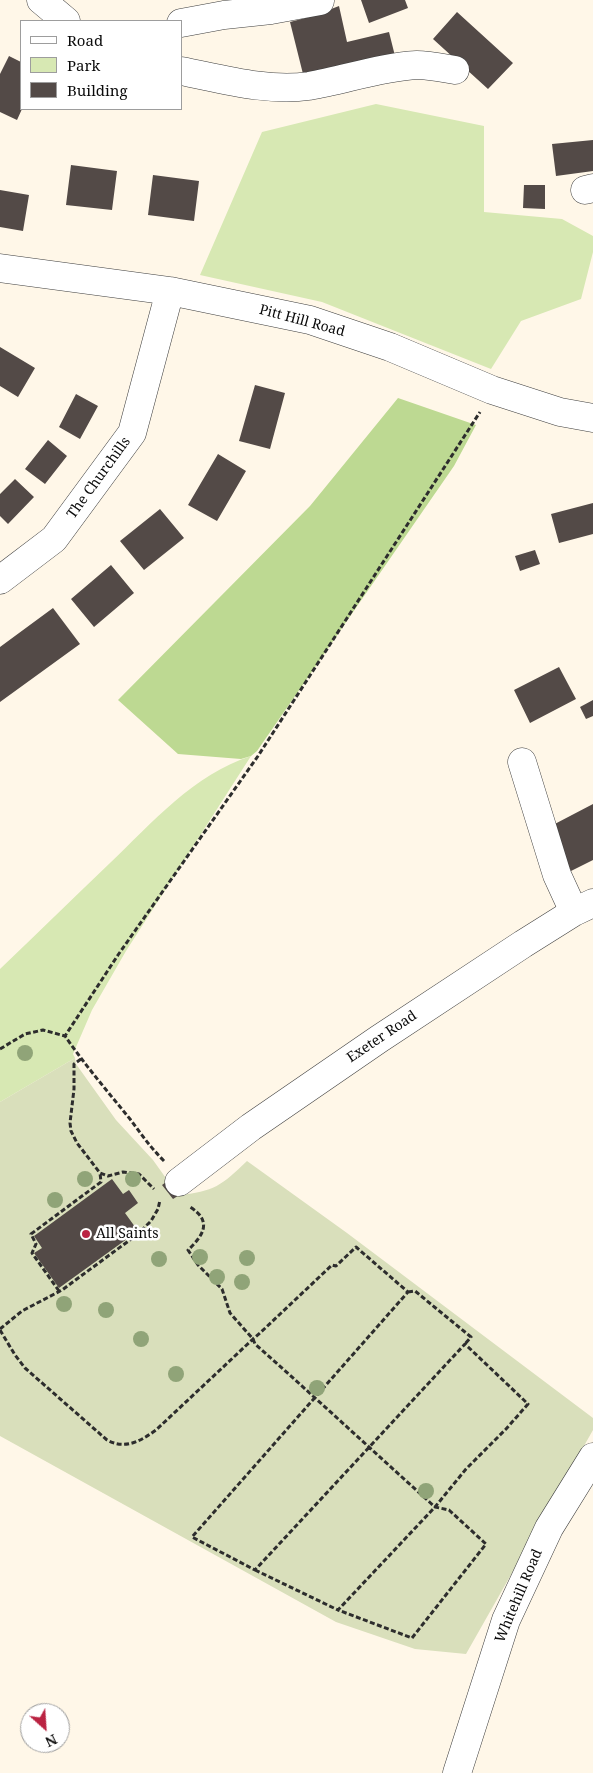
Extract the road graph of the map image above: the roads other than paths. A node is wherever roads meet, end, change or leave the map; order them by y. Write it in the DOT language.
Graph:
graph roads {
  1 [pos="40,0"];
  2 [pos="320,1"];
  3 [pos="65,20"];
  4 [pos="182,23"];
  5 [pos="455,70"];
  6 [pos="182,71"];
  7 [pos="0,268"];
  8 [pos="170,291"];
  9 [pos="593,418"];
  10 [pos="0,580"];
  11 [pos="522,762"];
  12 [pos="584,908"];
  13 [pos="176,1195"];
  14 [pos="593,1457"];
  15 [pos="457,1773"];
  1 -- 3 [label="street"];
  2 -- 4 [label="street"];
  5 -- 6 [label="street"];
  7 -- 8 [label="street, Pitt Hill Road"];
  8 -- 9 [label="street, Pitt Hill Road"];
  8 -- 10 [label="street, The Churchills"];
  11 -- 12 [label="street"];
  12 -- 13 [label="street, Exeter Road"];
  14 -- 15 [label="street, Whitehill Road"];
}
